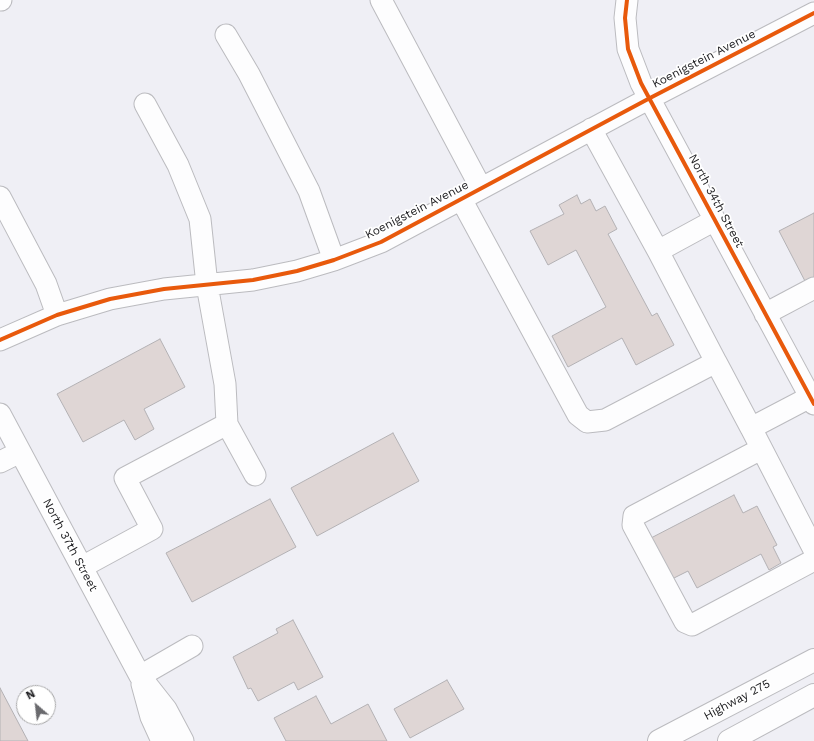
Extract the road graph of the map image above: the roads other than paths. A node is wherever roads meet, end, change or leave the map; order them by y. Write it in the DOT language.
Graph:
graph roads {
  1 [pos="381,0"];
  2 [pos="627,0"];
  3 [pos="814,13"];
  4 [pos="226,35"];
  5 [pos="650,98"];
  6 [pos="144,104"];
  7 [pos="591,130"];
  8 [pos="481,188"];
  9 [pos="0,197"];
  10 [pos="462,199"];
  11 [pos="715,220"];
  12 [pos="658,251"];
  13 [pos="334,260"];
  14 [pos="207,285"];
  15 [pos="814,288"];
  16 [pos="765,314"];
  17 [pos="56,315"];
  18 [pos="0,340"];
  19 [pos="716,362"];
  20 [pos="813,399"];
  21 [pos="0,414"];
  22 [pos="227,424"];
  23 [pos="751,428"];
  24 [pos="761,450"];
  25 [pos="20,452"];
  26 [pos="0,462"];
  27 [pos="255,475"];
  28 [pos="813,548"];
  29 [pos="82,566"];
  30 [pos="192,646"];
  31 [pos="814,660"];
  32 [pos="140,676"];
  33 [pos="814,696"];
  34 [pos="162,741"];
  35 [pos="183,741"];
  36 [pos="659,741"];
  37 [pos="729,741"];
  1 -- 8 [label="street"];
  2 -- 5 [label="street, North 34th Street"];
  3 -- 5 [label="street, Koenigstein Avenue"];
  4 -- 13 [label="street"];
  5 -- 7 [label="street, Koenigstein Avenue"];
  5 -- 11 [label="street, North 34th Street"];
  6 -- 14 [label="street"];
  7 -- 8 [label="street, Koenigstein Avenue"];
  7 -- 12 [label="street"];
  8 -- 10 [label="street, Koenigstein Avenue"];
  9 -- 17 [label="street"];
  10 -- 13 [label="street, Koenigstein Avenue"];
  10 -- 19 [label="street"];
  11 -- 12 [label="street"];
  11 -- 16 [label="street, North 34th Street"];
  12 -- 19 [label="street"];
  13 -- 14 [label="street, Koenigstein Avenue"];
  14 -- 17 [label="street, Koenigstein Avenue"];
  14 -- 22 [label="street"];
  15 -- 16 [label="street"];
  16 -- 20 [label="street, North 34th Street"];
  17 -- 18 [label="street, Koenigstein Avenue"];
  19 -- 23 [label="street"];
  20 -- 23 [label="street"];
  21 -- 25 [label="street, North 37th Street"];
  22 -- 27 [label="street"];
  22 -- 29 [label="street"];
  23 -- 24 [label="street"];
  24 -- 28 [label="street"];
  24 -- 28 [label="street"];
  25 -- 26 [label="street"];
  25 -- 29 [label="street, North 37th Street"];
  29 -- 32 [label="street, North 37th Street"];
  30 -- 32 [label="street"];
  31 -- 36 [label="highway, Highway 275"];
  32 -- 34 [label="street, North 37th Street"];
  32 -- 35 [label="street, North 37th Street"];
  33 -- 37 [label="highway"];
}
